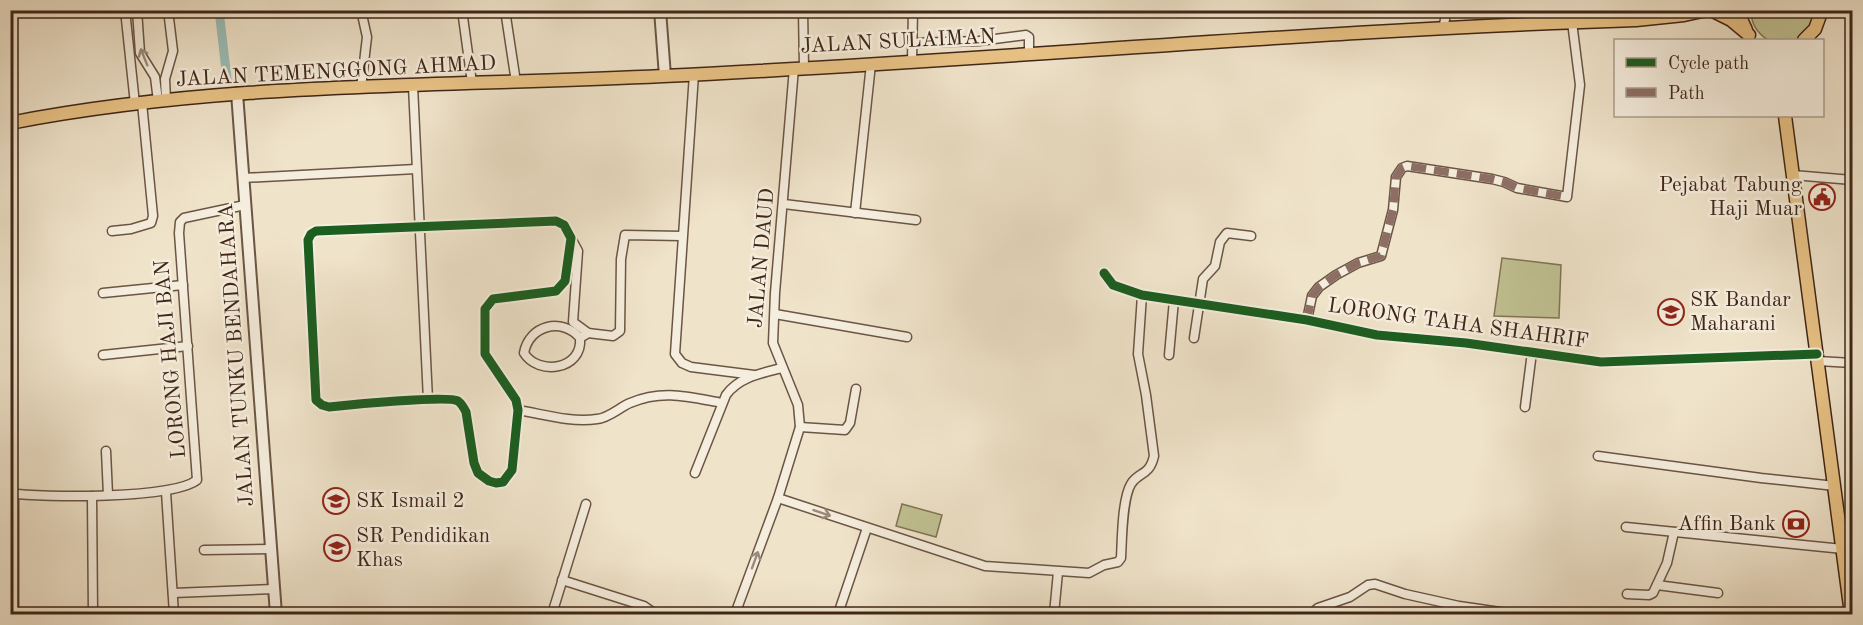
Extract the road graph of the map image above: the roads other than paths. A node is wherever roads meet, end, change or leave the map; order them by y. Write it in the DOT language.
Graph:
graph roads {
  1 [pos="125,10"];
  2 [pos="137,10"];
  3 [pos="168,10"];
  4 [pos="361,10"];
  5 [pos="462,10"];
  6 [pos="505,10"];
  7 [pos="660,10"];
  8 [pos="803,10"];
  9 [pos="913,10"];
  10 [pos="1447,10"];
  11 [pos="1709,10"];
  12 [pos="1739,10"];
  13 [pos="1831,10"];
  14 [pos="1821,15"];
  15 [pos="1572,22"];
  16 [pos="1443,29"];
  17 [pos="1752,38"];
  18 [pos="1805,39"];
  19 [pos="979,40"];
  20 [pos="912,43"];
  21 [pos="1029,54"];
  22 [pos="978,57"];
  23 [pos="912,62"];
  24 [pos="871,64"];
  25 [pos="799,68"];
  26 [pos="694,75"];
  27 [pos="665,76"];
  28 [pos="516,82"];
  29 [pos="472,83"];
  30 [pos="413,86"];
  31 [pos="360,88"];
  32 [pos="237,93"];
  33 [pos="162,101"];
  34 [pos="139,103"];
  35 [pos="1785,117"];
  36 [pos="10,123"];
  37 [pos="416,168"];
  38 [pos="1793,175"];
  39 [pos="243,178"];
  40 [pos="1852,180"];
  41 [pos="784,204"];
  42 [pos="245,205"];
  43 [pos="855,213"];
  44 [pos="916,220"];
  45 [pos="419,227"];
  46 [pos="112,231"];
  47 [pos="682,236"];
  48 [pos="1251,236"];
  49 [pos="571,238"];
  50 [pos="1104,273"];
  51 [pos="183,285"];
  52 [pos="103,293"];
  53 [pos="1142,295"];
  54 [pos="1174,300"];
  55 [pos="1199,305"];
  56 [pos="775,314"];
  57 [pos="1308,320"];
  58 [pos="588,333"];
  59 [pos="908,337"];
  60 [pos="580,338"];
  61 [pos="1194,338"];
  62 [pos="188,346"];
  63 [pos="1532,352"];
  64 [pos="103,355"];
  65 [pos="1169,355"];
  66 [pos="1817,358"];
  67 [pos="1852,363"];
  68 [pos="782,368"];
  69 [pos="754,375"];
  70 [pos="856,388"];
  71 [pos="428,400"];
  72 [pos="722,403"];
  73 [pos="1525,407"];
  74 [pos="518,410"];
  75 [pos="801,427"];
  76 [pos="106,451"];
  77 [pos="1598,456"];
  78 [pos="695,473"];
  79 [pos="1835,486"];
  80 [pos="166,492"];
  81 [pos="12,493"];
  82 [pos="108,495"];
  83 [pos="92,496"];
  84 [pos="778,498"];
  85 [pos="586,504"];
  86 [pos="1626,527"];
  87 [pos="867,528"];
  88 [pos="1674,532"];
  89 [pos="1846,541"];
  90 [pos="204,549"];
  91 [pos="271,549"];
  92 [pos="1058,572"];
  93 [pos="562,580"];
  94 [pos="1657,585"];
  95 [pos="274,589"];
  96 [pos="173,593"];
  97 [pos="1718,593"];
  98 [pos="1627,594"];
  99 [pos="14,615"];
  100 [pos="93,615"];
  101 [pos="174,615"];
  102 [pos="276,615"];
  103 [pos="552,615"];
  104 [pos="651,615"];
  105 [pos="735,615"];
  106 [pos="838,615"];
  107 [pos="1054,615"];
  108 [pos="1311,615"];
  109 [pos="1514,615"];
  110 [pos="1851,615"];
  1 -- 34 [label="street"];
  33 -- 2 [label="street, one-way"];
  3 -- 33 [label="street"];
  4 -- 31 [label="street"];
  5 -- 29 [label="street"];
  6 -- 28 [label="street"];
  7 -- 27 [label="street"];
  8 -- 25 [label="street, JALAN DAUD"];
  9 -- 20 [label="street"];
  10 -- 16 [label="street"];
  11 -- 15 [label="main road, JALAN SULAIMAN"];
  11 -- 17 [label="main road, JALAN SULAIMAN"];
  12 -- 17 [label="main road"];
  13 -- 14 [label="street"];
  14 -- 18 [label="main road"];
  15 -- 16 [label="main road, JALAN SULAIMAN"];
  15 -- 57 [label="street"];
  16 -- 21 [label="main road, JALAN SULAIMAN"];
  19 -- 20 [label="street"];
  19 -- 21 [label="street"];
  19 -- 22 [label="street"];
  20 -- 23 [label="street"];
  21 -- 22 [label="main road, JALAN SULAIMAN"];
  22 -- 23 [label="main road, JALAN SULAIMAN"];
  23 -- 24 [label="main road, JALAN SULAIMAN"];
  24 -- 25 [label="main road, JALAN SULAIMAN"];
  24 -- 43 [label="street"];
  25 -- 26 [label="main road, JALAN SULAIMAN"];
  25 -- 41 [label="street, JALAN DAUD"];
  26 -- 27 [label="main road, JALAN SULAIMAN"];
  26 -- 47 [label="street"];
  27 -- 28 [label="main road, JALAN TEMENGGONG AHMAD"];
  28 -- 29 [label="main road, JALAN TEMENGGONG AHMAD"];
  29 -- 30 [label="main road, JALAN TEMENGGONG AHMAD"];
  30 -- 31 [label="main road, JALAN TEMENGGONG AHMAD"];
  30 -- 37 [label="street"];
  31 -- 32 [label="main road, JALAN TEMENGGONG AHMAD"];
  32 -- 33 [label="main road, JALAN TEMENGGONG AHMAD"];
  32 -- 39 [label="street, JALAN TUNKU BENDAHARA"];
  33 -- 34 [label="main road, JALAN TEMENGGONG AHMAD"];
  34 -- 36 [label="main road, JALAN TEMENGGONG AHMAD"];
  34 -- 46 [label="street"];
  35 -- 38 [label="main road"];
  37 -- 39 [label="street"];
  37 -- 45 [label="street"];
  38 -- 40 [label="street"];
  38 -- 66 [label="main road"];
  39 -- 42 [label="street, JALAN TUNKU BENDAHARA"];
  41 -- 43 [label="street"];
  41 -- 56 [label="street, JALAN DAUD"];
  42 -- 51 [label="street, LORONG HAJI BAN"];
  42 -- 91 [label="street, JALAN TUNKU BENDAHARA"];
  43 -- 44 [label="street"];
  45 -- 49 [label="street"];
  45 -- 71 [label="street"];
  45 -- 71 [label="street"];
  47 -- 58 [label="street"];
  47 -- 69 [label="street"];
  48 -- 55 [label="street"];
  49 -- 58 [label="street"];
  49 -- 74 [label="street"];
  50 -- 53 [label="street, LORONG TAHA SHAHRIF"];
  51 -- 52 [label="street"];
  51 -- 62 [label="street, LORONG HAJI BAN"];
  53 -- 54 [label="street, LORONG TAHA SHAHRIF"];
  53 -- 92 [label="street"];
  54 -- 55 [label="street, LORONG TAHA SHAHRIF"];
  54 -- 65 [label="street"];
  55 -- 57 [label="street, LORONG TAHA SHAHRIF"];
  55 -- 61 [label="street"];
  56 -- 59 [label="street"];
  56 -- 68 [label="street, JALAN DAUD"];
  57 -- 63 [label="street, LORONG TAHA SHAHRIF"];
  58 -- 60 [label="street"];
  60 -- 60 [label="street"];
  62 -- 64 [label="street"];
  62 -- 80 [label="street, LORONG HAJI BAN"];
  63 -- 66 [label="street, LORONG TAHA SHAHRIF"];
  63 -- 73 [label="street"];
  66 -- 67 [label="street, LORONG TAHA SHAHRIF"];
  66 -- 79 [label="main road"];
  68 -- 69 [label="street"];
  68 -- 75 [label="street, JALAN DAUD"];
  69 -- 72 [label="street"];
  70 -- 75 [label="street"];
  71 -- 74 [label="street"];
  72 -- 74 [label="street"];
  72 -- 78 [label="street"];
  75 -- 84 [label="street, JALAN DAUD"];
  76 -- 82 [label="street"];
  77 -- 79 [label="street"];
  79 -- 89 [label="main road"];
  80 -- 82 [label="street, LORONG HAJI BAN"];
  80 -- 96 [label="street"];
  81 -- 83 [label="street, LORONG HAJI BAN"];
  81 -- 99 [label="street"];
  82 -- 83 [label="street, LORONG HAJI BAN"];
  83 -- 100 [label="street"];
  84 -- 87 [label="street, one-way"];
  105 -- 84 [label="street, JALAN DAUD, one-way"];
  85 -- 93 [label="street"];
  86 -- 88 [label="street"];
  87 -- 92 [label="street"];
  87 -- 106 [label="street"];
  88 -- 89 [label="street"];
  88 -- 94 [label="street"];
  89 -- 110 [label="main road"];
  90 -- 91 [label="street"];
  91 -- 95 [label="street, JALAN TUNKU BENDAHARA"];
  92 -- 107 [label="street"];
  93 -- 103 [label="street"];
  93 -- 104 [label="street"];
  94 -- 97 [label="street"];
  94 -- 98 [label="street"];
  95 -- 96 [label="street"];
  95 -- 102 [label="street, JALAN TUNKU BENDAHARA"];
  96 -- 101 [label="street"];
  108 -- 109 [label="street"];
}
